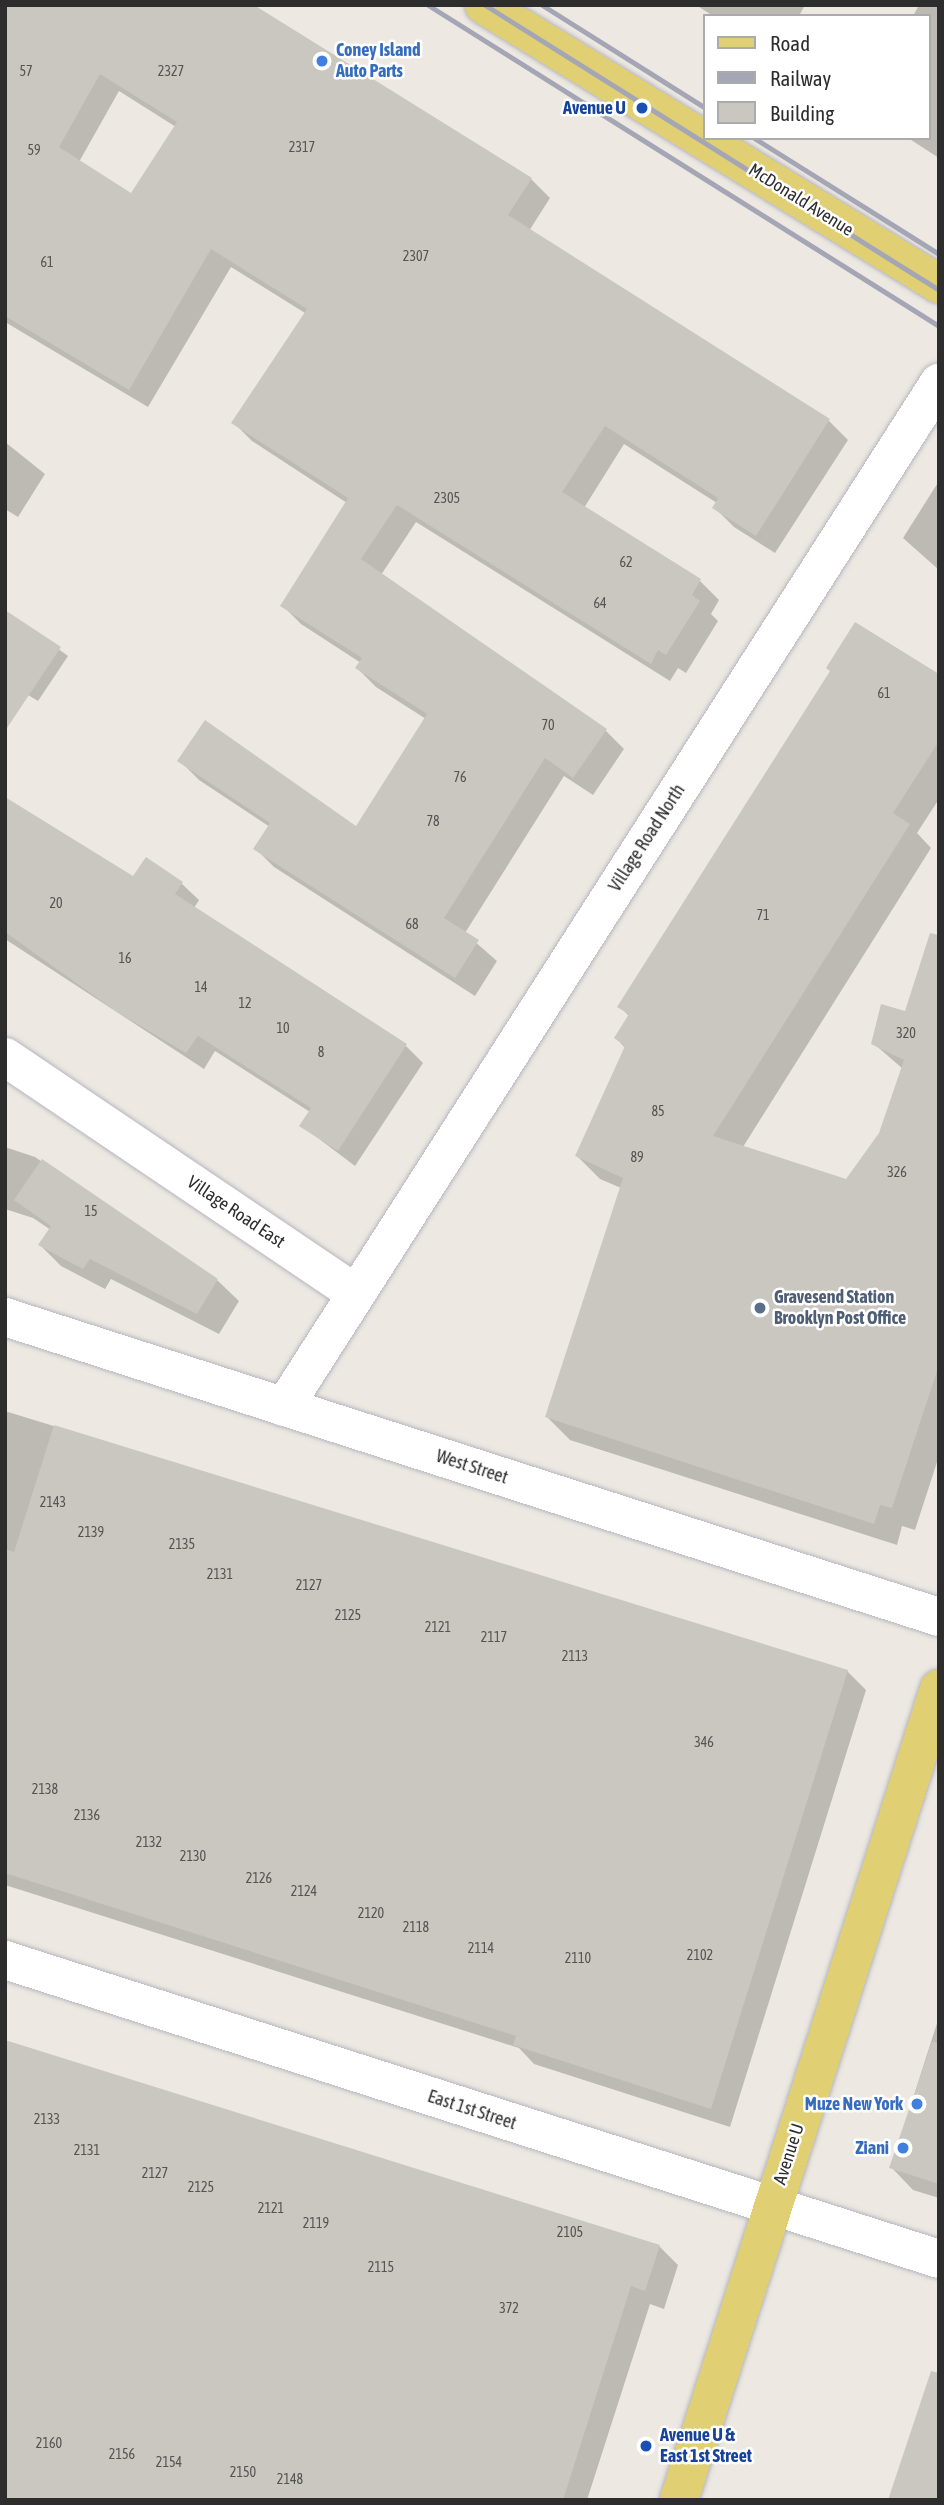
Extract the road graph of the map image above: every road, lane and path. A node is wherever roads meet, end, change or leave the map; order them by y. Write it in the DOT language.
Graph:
graph roads {
  1 [pos="484,5"];
  2 [pos="702,139"];
  3 [pos="704,140"];
  4 [pos="939,284"];
  5 [pos="939,383"];
  6 [pos="5,1057"];
  7 [pos="355,1293"];
  8 [pos="5,1317"];
  9 [pos="285,1407"];
  10 [pos="939,1616"];
  11 [pos="939,1689"];
  12 [pos="5,1960"];
  13 [pos="773,2206"];
  14 [pos="939,2259"];
  15 [pos="679,2500"];
  1 -- 2 [label="main road, McDonald Avenue"];
  3 -- 4 [label="main road, McDonald Avenue"];
  5 -- 7 [label="street, Village Road North"];
  6 -- 7 [label="street, Village Road East"];
  7 -- 9 [label="street"];
  8 -- 9 [label="street, West Street"];
  9 -- 10 [label="street, West Street"];
  11 -- 13 [label="main road, Avenue U"];
  12 -- 13 [label="street, East 1st Street"];
  13 -- 14 [label="street, East 1st Street"];
  13 -- 15 [label="main road, Avenue U"];
}
